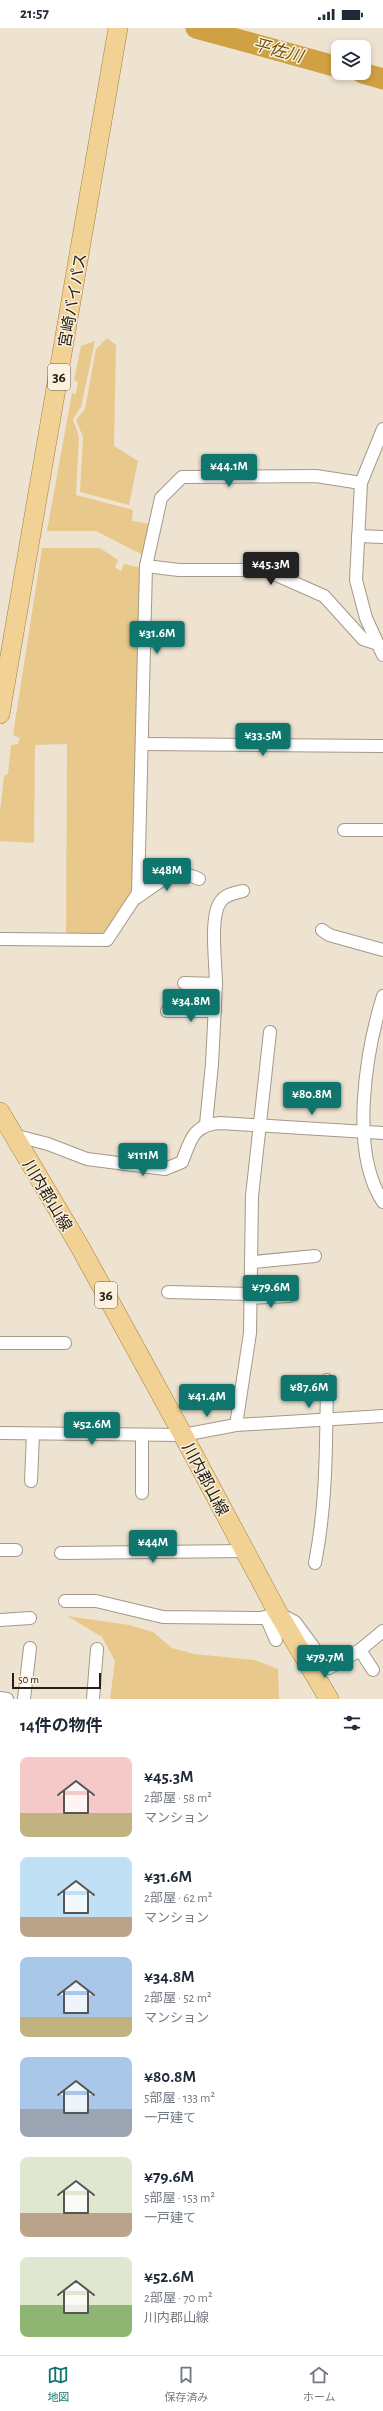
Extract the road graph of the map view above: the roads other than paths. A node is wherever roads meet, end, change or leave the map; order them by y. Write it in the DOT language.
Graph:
graph roads {
  1 [pos="117,33"];
  2 [pos="382,432"];
  3 [pos="360,483"];
  4 [pos="358,536"];
  5 [pos="383,537"];
  6 [pos="146,566"];
  7 [pos="380,649"];
  8 [pos="0,714"];
  9 [pos="143,744"];
  10 [pos="383,746"];
  11 [pos="344,830"];
  12 [pos="383,830"];
  13 [pos="199,879"];
  14 [pos="243,891"];
  15 [pos="136,898"];
  16 [pos="322,930"];
  17 [pos="0,939"];
  18 [pos="383,950"];
  19 [pos="184,983"];
  20 [pos="216,984"];
  21 [pos="383,996"];
  22 [pos="167,1010"];
  23 [pos="215,1011"];
  24 [pos="270,1032"];
  25 [pos="1,1116"];
  26 [pos="206,1124"];
  27 [pos="258,1127"];
  28 [pos="364,1131"];
  29 [pos="383,1133"];
  30 [pos="13,1135"];
  31 [pos="383,1202"];
  32 [pos="315,1256"];
  33 [pos="253,1262"];
  34 [pos="168,1292"];
  35 [pos="251,1296"];
  36 [pos="289,1296"];
  37 [pos="65,1342"];
  38 [pos="0,1343"];
  39 [pos="327,1380"];
  40 [pos="383,1416"];
  41 [pos="327,1420"];
  42 [pos="236,1425"];
  43 [pos="0,1433"];
  44 [pos="33,1434"];
  45 [pos="142,1435"];
  46 [pos="183,1435"];
  47 [pos="32,1481"];
  48 [pos="142,1493"];
  49 [pos="0,1550"];
  50 [pos="16,1550"];
  51 [pos="244,1551"];
  52 [pos="61,1553"];
  53 [pos="315,1562"];
  54 [pos="65,1602"];
  55 [pos="272,1615"];
  56 [pos="30,1618"];
  57 [pos="0,1620"];
  58 [pos="383,1631"];
  59 [pos="276,1640"];
  60 [pos="30,1648"];
  61 [pos="97,1649"];
  62 [pos="360,1650"];
  63 [pos="373,1670"];
  64 [pos="0,1698"];
  65 [pos="7,1699"];
  66 [pos="24,1699"];
  67 [pos="93,1699"];
  68 [pos="329,1699"];
  1 -- 8 [label="main road, 宮崎バイパス / 36"];
  2 -- 3 [label="street"];
  3 -- 4 [label="street"];
  3 -- 6 [label="street"];
  4 -- 5 [label="street"];
  4 -- 7 [label="street"];
  6 -- 7 [label="street"];
  6 -- 9 [label="street"];
  9 -- 10 [label="street"];
  9 -- 15 [label="street"];
  11 -- 12 [label="street"];
  13 -- 15 [label="street"];
  14 -- 20 [label="street"];
  15 -- 17 [label="street"];
  16 -- 18 [label="street"];
  19 -- 20 [label="street"];
  20 -- 23 [label="street"];
  21 -- 28 [label="street"];
  22 -- 23 [label="street"];
  23 -- 26 [label="street"];
  24 -- 27 [label="street"];
  25 -- 30 [label="main road, 川内郡山線 / 36"];
  26 -- 27 [label="street"];
  26 -- 30 [label="street"];
  27 -- 28 [label="street"];
  27 -- 33 [label="street"];
  28 -- 29 [label="street"];
  28 -- 31 [label="street"];
  30 -- 46 [label="main road, 川内郡山線 / 36"];
  32 -- 33 [label="street"];
  33 -- 35 [label="street"];
  34 -- 35 [label="street"];
  35 -- 36 [label="street"];
  35 -- 42 [label="street"];
  37 -- 38 [label="street"];
  39 -- 41 [label="street"];
  40 -- 41 [label="street"];
  41 -- 42 [label="street"];
  41 -- 53 [label="street"];
  42 -- 46 [label="street"];
  43 -- 44 [label="street"];
  44 -- 45 [label="street"];
  44 -- 47 [label="street"];
  45 -- 46 [label="street"];
  45 -- 48 [label="street"];
  46 -- 51 [label="main road, 川内郡山線 / 36"];
  49 -- 50 [label="street"];
  51 -- 52 [label="street"];
  51 -- 55 [label="main road, 川内郡山線 / 36"];
  54 -- 55 [label="street"];
  55 -- 59 [label="street"];
  55 -- 62 [label="street"];
  55 -- 68 [label="main road, 川内郡山線 / 36"];
  56 -- 57 [label="street"];
  58 -- 62 [label="street"];
  60 -- 66 [label="street"];
  61 -- 67 [label="street"];
  62 -- 63 [label="street"];
  64 -- 65 [label="street"];
}
